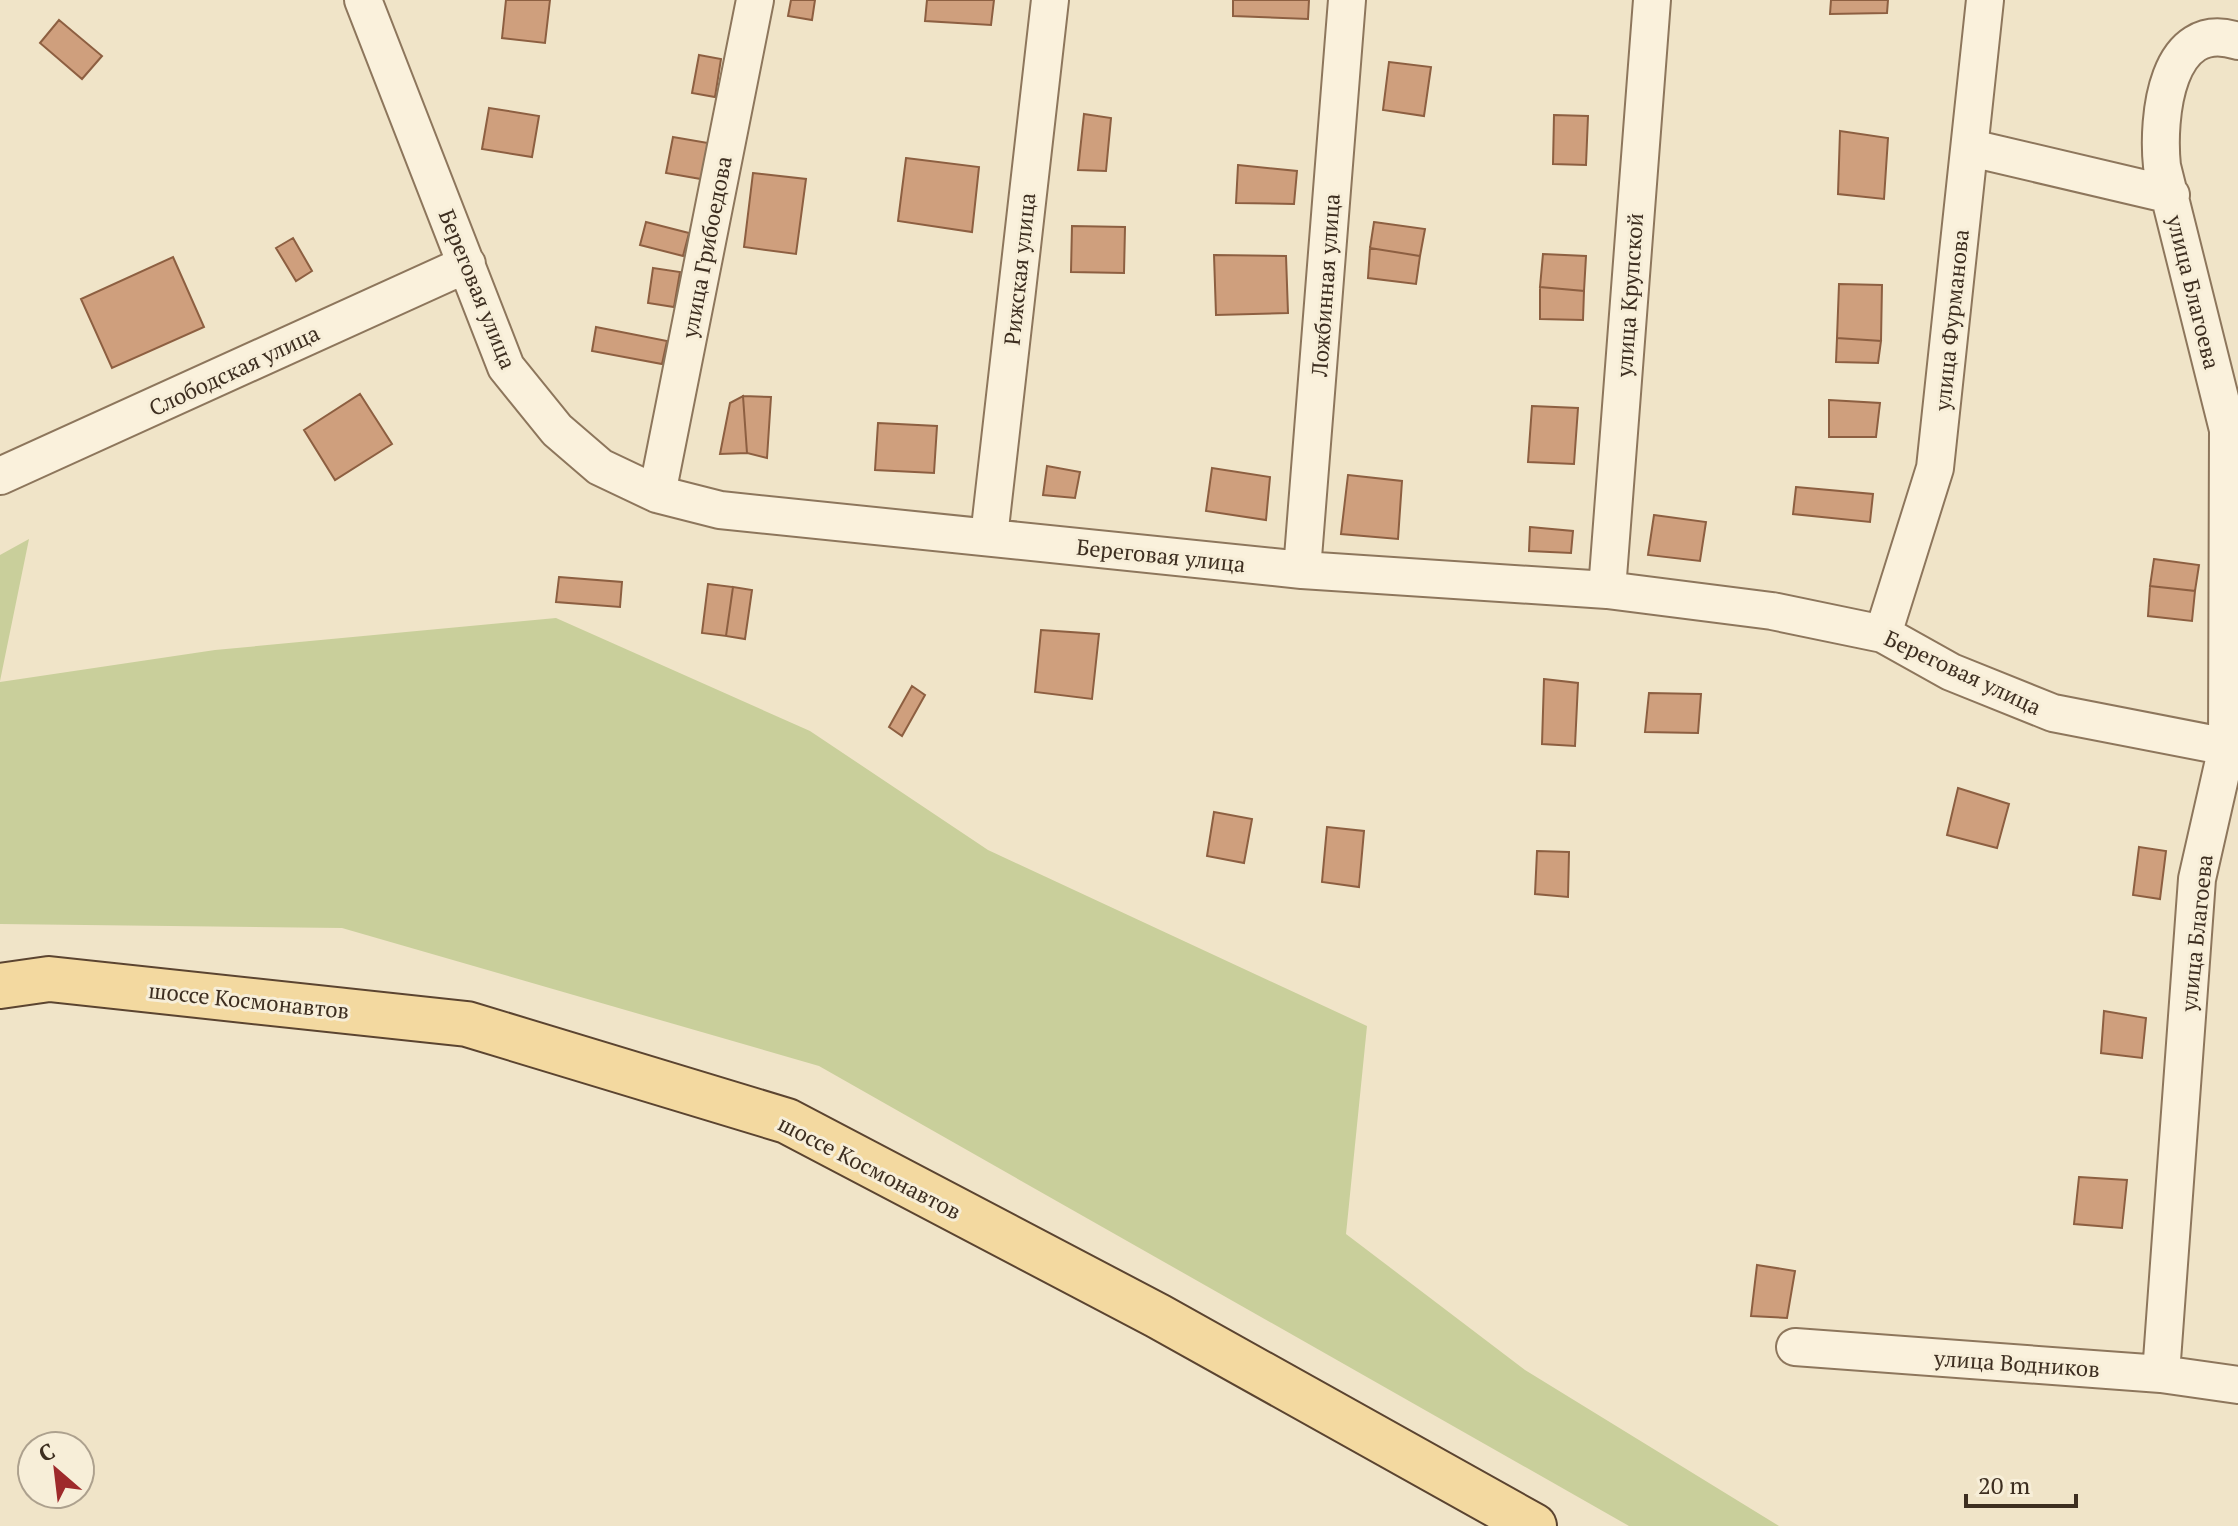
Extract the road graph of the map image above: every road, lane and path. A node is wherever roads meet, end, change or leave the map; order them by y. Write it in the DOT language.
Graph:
graph roads {
  1 [pos="363,0"];
  2 [pos="755,0"];
  3 [pos="1050,0"];
  4 [pos="1347,0"];
  5 [pos="1652,0"];
  6 [pos="1985,0"];
  7 [pos="2238,41"];
  8 [pos="1971,148"];
  9 [pos="2171,195"];
  10 [pos="467,264"];
  11 [pos="2233,430"];
  12 [pos="0,476"];
  13 [pos="657,494"];
  14 [pos="989,537"];
  15 [pos="1302,570"];
  16 [pos="1607,590"];
  17 [pos="1883,634"];
  18 [pos="2233,748"];
  19 [pos="0,986"];
  20 [pos="1795,1347"];
  21 [pos="2161,1374"];
  22 [pos="2238,1385"];
  23 [pos="1534,1526"];
  1 -- 10 [label="street, Береговая улица"];
  2 -- 13 [label="street, улица Грибоедова"];
  3 -- 14 [label="street, Рижская улица"];
  4 -- 15 [label="street, Ложбинная улица"];
  5 -- 16 [label="street, улица Крупской"];
  6 -- 8 [label="street, улица Фурманова"];
  7 -- 9 [label="street, улица Благоева"];
  8 -- 9 [label="street"];
  8 -- 17 [label="street, улица Фурманова"];
  9 -- 11 [label="street, улица Благоева"];
  10 -- 12 [label="street, Слободская улица"];
  10 -- 13 [label="street, Береговая улица"];
  11 -- 18 [label="street, улица Благоева"];
  13 -- 14 [label="street, Береговая улица"];
  14 -- 15 [label="street, Береговая улица"];
  15 -- 16 [label="street, Береговая улица"];
  16 -- 17 [label="street, Береговая улица"];
  17 -- 18 [label="street, Береговая улица"];
  18 -- 21 [label="street, улица Благоева"];
  19 -- 23 [label="main road, шоссе Космонавтов"];
  20 -- 21 [label="street, улица Водников"];
  21 -- 22 [label="street, улица Водников"];
}
